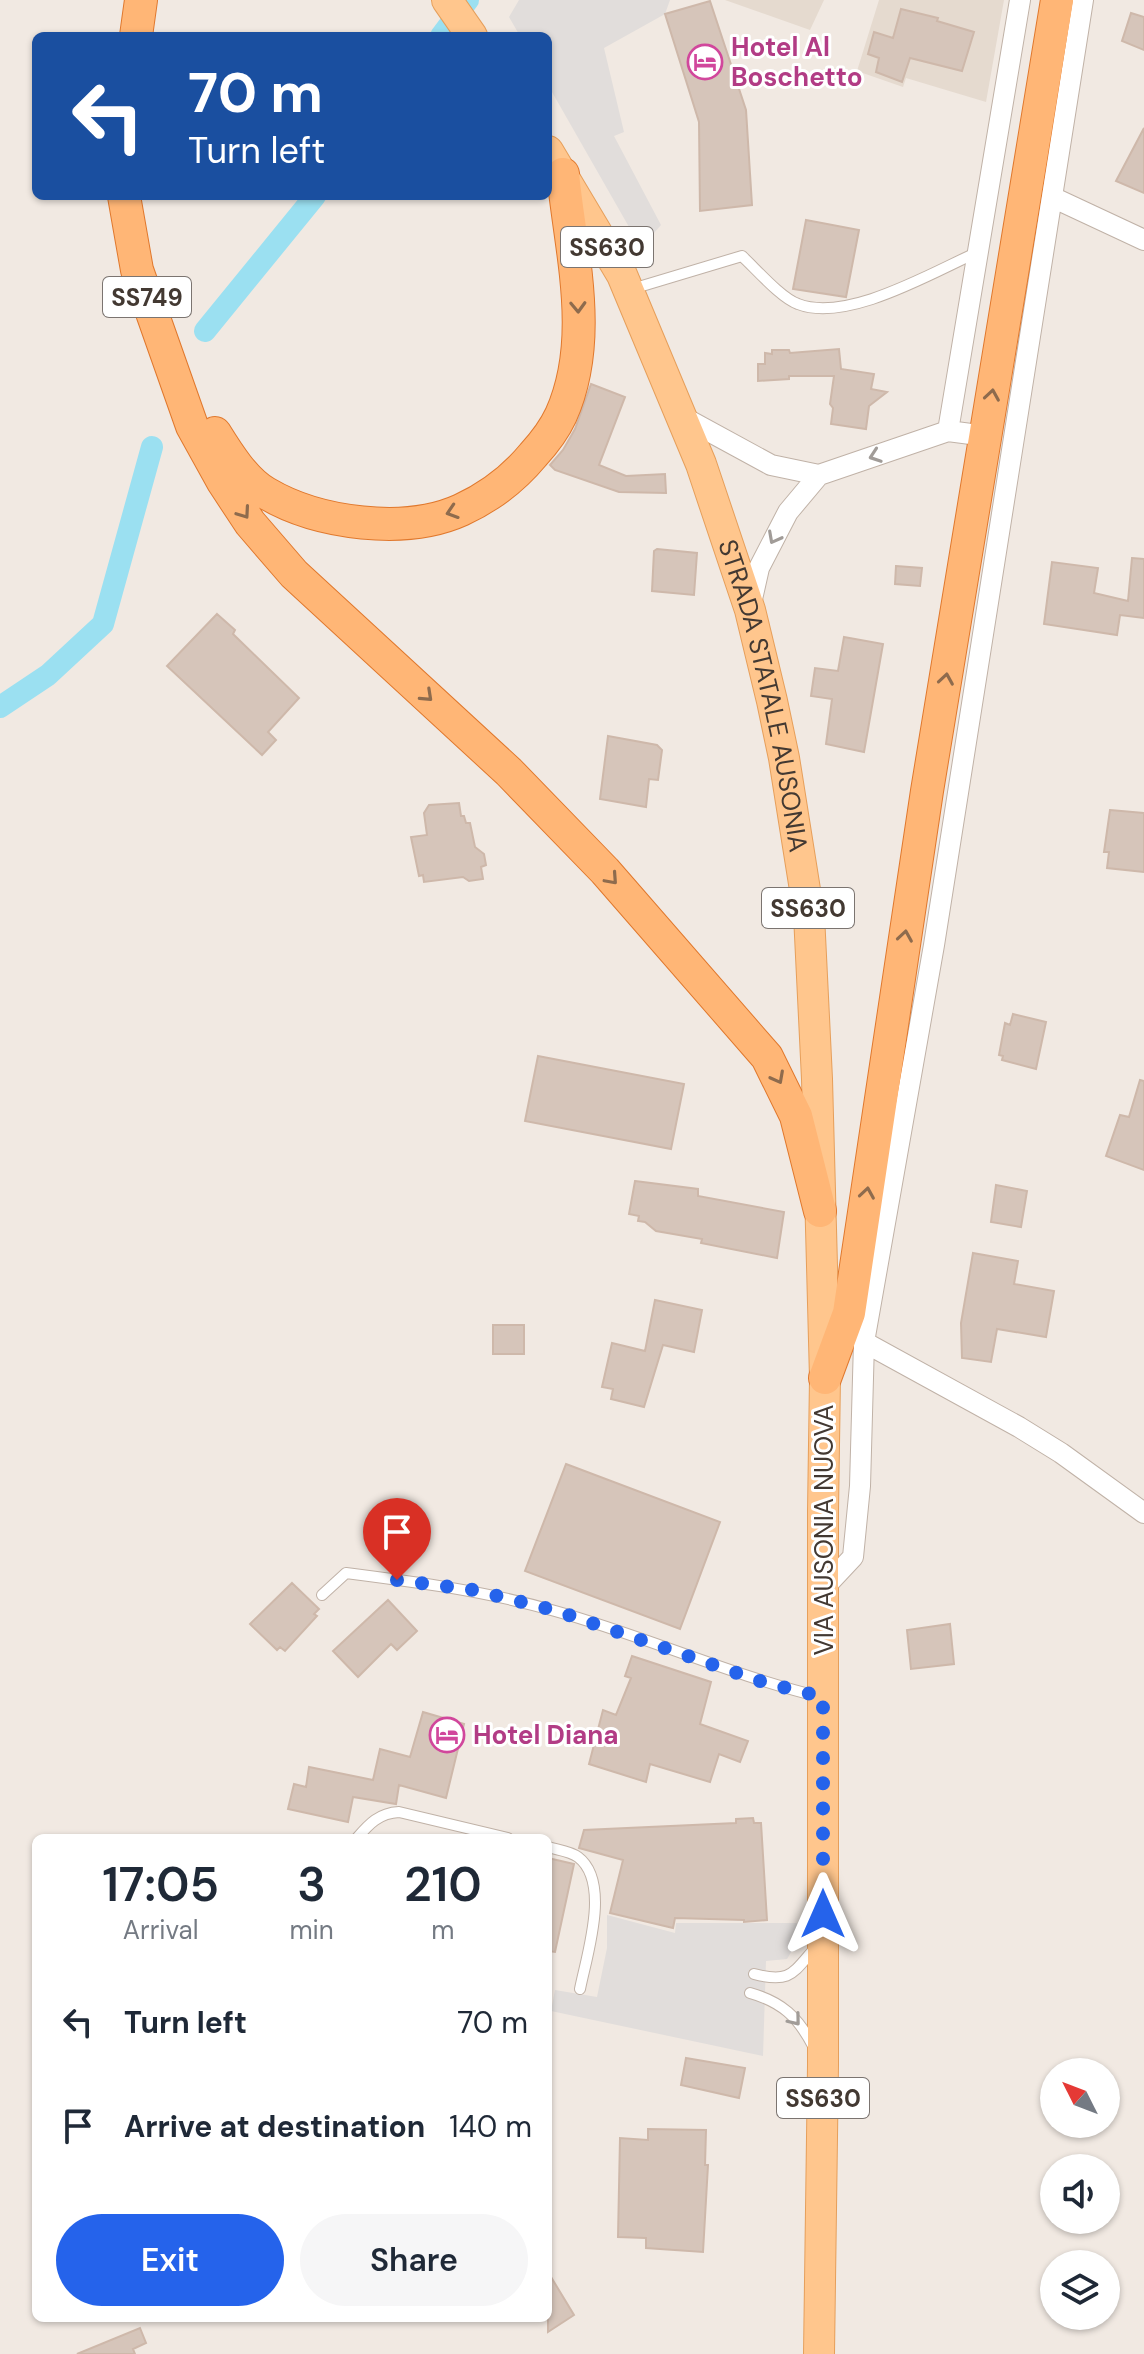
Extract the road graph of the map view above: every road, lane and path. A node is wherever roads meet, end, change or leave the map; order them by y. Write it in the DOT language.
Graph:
graph roads {
  1 [pos="141,0"];
  2 [pos="1020,0"];
  3 [pos="1057,0"];
  4 [pos="1083,0"];
  5 [pos="137,32"];
  6 [pos="556,163"];
  7 [pos="1052,197"];
  8 [pos="125,200"];
  9 [pos="1144,240"];
  10 [pos="978,252"];
  11 [pos="628,290"];
  12 [pos="183,394"];
  13 [pos="681,416"];
  14 [pos="948,431"];
  15 [pos="986,436"];
  16 [pos="819,475"];
  17 [pos="750,610"];
  18 [pos="820,1211"];
  19 [pos="864,1342"];
  20 [pos="825,1378"];
  21 [pos="1144,1513"];
  22 [pos="823,1589"];
  23 [pos="322,1595"];
  24 [pos="823,1697"];
  25 [pos="361,1834"];
  26 [pos="491,1834"];
  27 [pos="552,1848"];
  28 [pos="823,1938"];
  29 [pos="754,1974"];
  30 [pos="580,1989"];
  31 [pos="750,1993"];
  32 [pos="823,2065"];
  33 [pos="819,2354"];
  1 -- 5 [label="highway"];
  2 -- 10 [label="street"];
  15 -- 3 [label="highway, one-way"];
  4 -- 7 [label="street"];
  6 -- 11 [label="main road, STRADA STATALE AUSONIA / SS630"];
  6 -- 12 [label="highway, one-way"];
  7 -- 9 [label="street"];
  7 -- 19 [label="street"];
  8 -- 12 [label="highway, SS749"];
  10 -- 11 [label="lane"];
  10 -- 14 [label="street"];
  11 -- 13 [label="main road, STRADA STATALE AUSONIA / SS630"];
  12 -- 18 [label="highway, one-way"];
  13 -- 16 [label="street"];
  13 -- 17 [label="main road, STRADA STATALE AUSONIA / SS630"];
  14 -- 15 [label="street"];
  14 -- 16 [label="street, one-way"];
  20 -- 15 [label="highway, one-way"];
  16 -- 17 [label="street, one-way"];
  17 -- 18 [label="main road, STRADA STATALE AUSONIA / SS630"];
  18 -- 20 [label="main road, STRADA STATALE AUSONIA / SS630"];
  19 -- 21 [label="street"];
  19 -- 22 [label="street"];
  20 -- 22 [label="main road, VIA AUSONIA NUOVA / SS630"];
  22 -- 24 [label="main road, VIA AUSONIA NUOVA / SS630"];
  23 -- 24 [label="lane"];
  24 -- 28 [label="main road, VIA AUSONIA NUOVA / SS630"];
  25 -- 26 [label="lane"];
  27 -- 30 [label="lane"];
  28 -- 29 [label="lane"];
  28 -- 32 [label="main road, VIA AUSONIA NUOVA / SS630"];
  31 -- 32 [label="lane, one-way"];
  32 -- 33 [label="main road, VIA AUSONIA NUOVA / SS630"];
}
